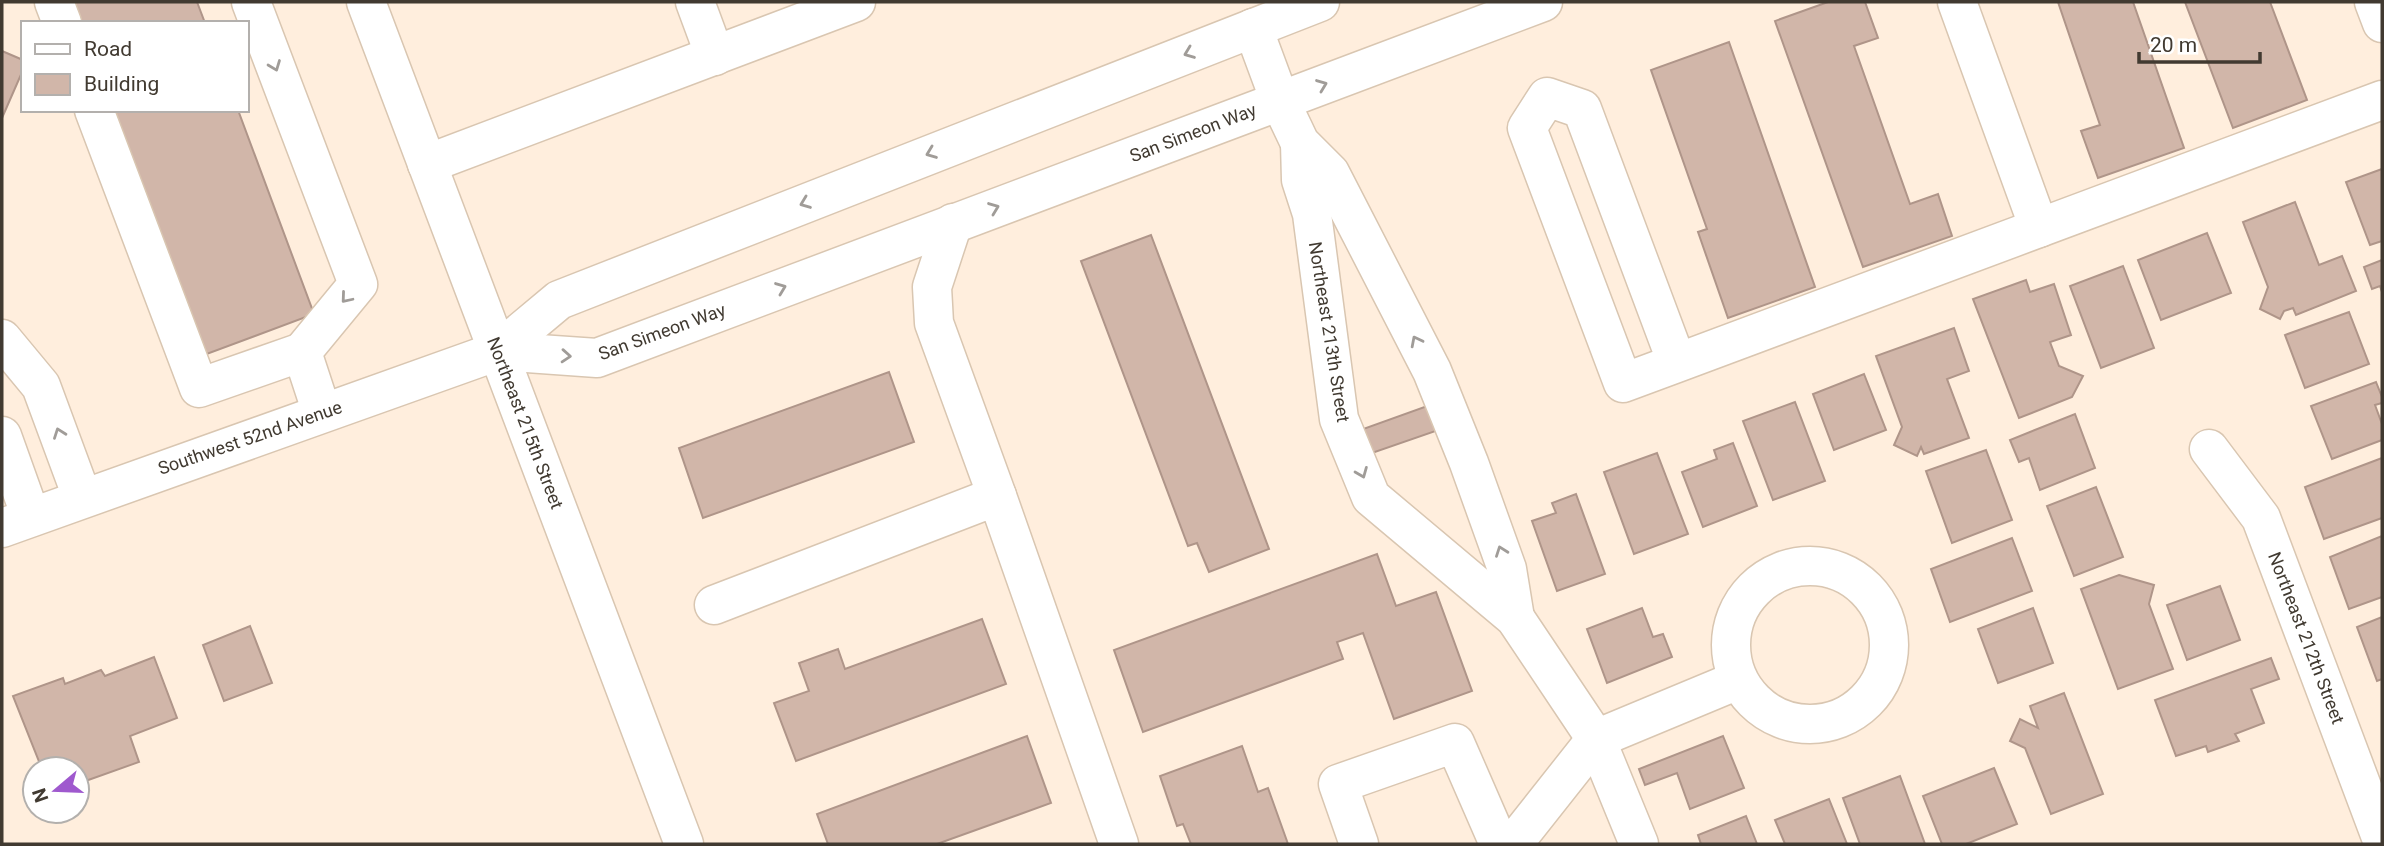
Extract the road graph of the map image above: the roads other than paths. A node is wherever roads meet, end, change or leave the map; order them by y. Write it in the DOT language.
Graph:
graph roads {
  1 [pos="54,2"];
  2 [pos="251,2"];
  3 [pos="366,2"];
  4 [pos="695,2"];
  5 [pos="856,2"];
  6 [pos="1320,2"];
  7 [pos="1543,2"];
  8 [pos="1957,2"];
  9 [pos="2374,2"];
  10 [pos="60,21"];
  11 [pos="2382,23"];
  12 [pos="1253,28"];
  13 [pos="715,56"];
  14 [pos="2382,100"];
  15 [pos="1280,101"];
  16 [pos="95,112"];
  17 [pos="1301,162"];
  18 [pos="427,163"];
  19 [pos="953,223"];
  20 [pos="2039,228"];
  21 [pos="2,339"];
  22 [pos="498,351"];
  23 [pos="302,352"];
  24 [pos="1677,363"];
  25 [pos="323,413"];
  26 [pos="2,436"];
  27 [pos="2209,449"];
  28 [pos="997,496"];
  29 [pos="82,497"];
  30 [pos="16,522"];
  31 [pos="713,605"];
  32 [pos="1515,618"];
  33 [pos="1738,680"];
  34 [pos="1596,739"];
  35 [pos="2382,840"];
  36 [pos="684,844"];
  37 [pos="1119,844"];
  38 [pos="1359,844"];
  39 [pos="1499,844"];
  40 [pos="1513,844"];
  41 [pos="1639,844"];
  1 -- 10 [label="street"];
  2 -- 23 [label="street, one-way"];
  3 -- 18 [label="street, Northeast 215th Street"];
  4 -- 13 [label="street"];
  5 -- 13 [label="street"];
  6 -- 12 [label="street"];
  15 -- 7 [label="street, San Simeon Way, one-way"];
  8 -- 20 [label="street"];
  9 -- 11 [label="street"];
  12 -- 15 [label="street, Northeast 213th Street"];
  12 -- 22 [label="street, one-way"];
  13 -- 18 [label="street"];
  14 -- 20 [label="street"];
  15 -- 17 [label="street, Northeast 213th Street"];
  19 -- 15 [label="street, San Simeon Way, one-way"];
  16 -- 23 [label="street"];
  32 -- 17 [label="street, Northeast 213th Street, one-way"];
  17 -- 32 [label="street, Northeast 213th Street, one-way"];
  18 -- 22 [label="street, Northeast 215th Street"];
  22 -- 19 [label="street, San Simeon Way, one-way"];
  19 -- 28 [label="street"];
  20 -- 24 [label="street"];
  29 -- 21 [label="street, one-way"];
  22 -- 25 [label="street, Southwest 52nd Avenue"];
  22 -- 36 [label="street, Northeast 215th Street"];
  23 -- 25 [label="street"];
  24 -- 24 [label="street"];
  25 -- 29 [label="street, Southwest 52nd Avenue"];
  26 -- 30 [label="street"];
  27 -- 35 [label="street, Northeast 212th Street"];
  28 -- 31 [label="street"];
  28 -- 37 [label="street"];
  29 -- 30 [label="street, Southwest 52nd Avenue"];
  32 -- 34 [label="street, Northeast 213th Street"];
  33 -- 33 [label="street"];
  33 -- 34 [label="street"];
  34 -- 40 [label="street"];
  34 -- 41 [label="street, Northeast 213th Street"];
  38 -- 39 [label="street"];
}
